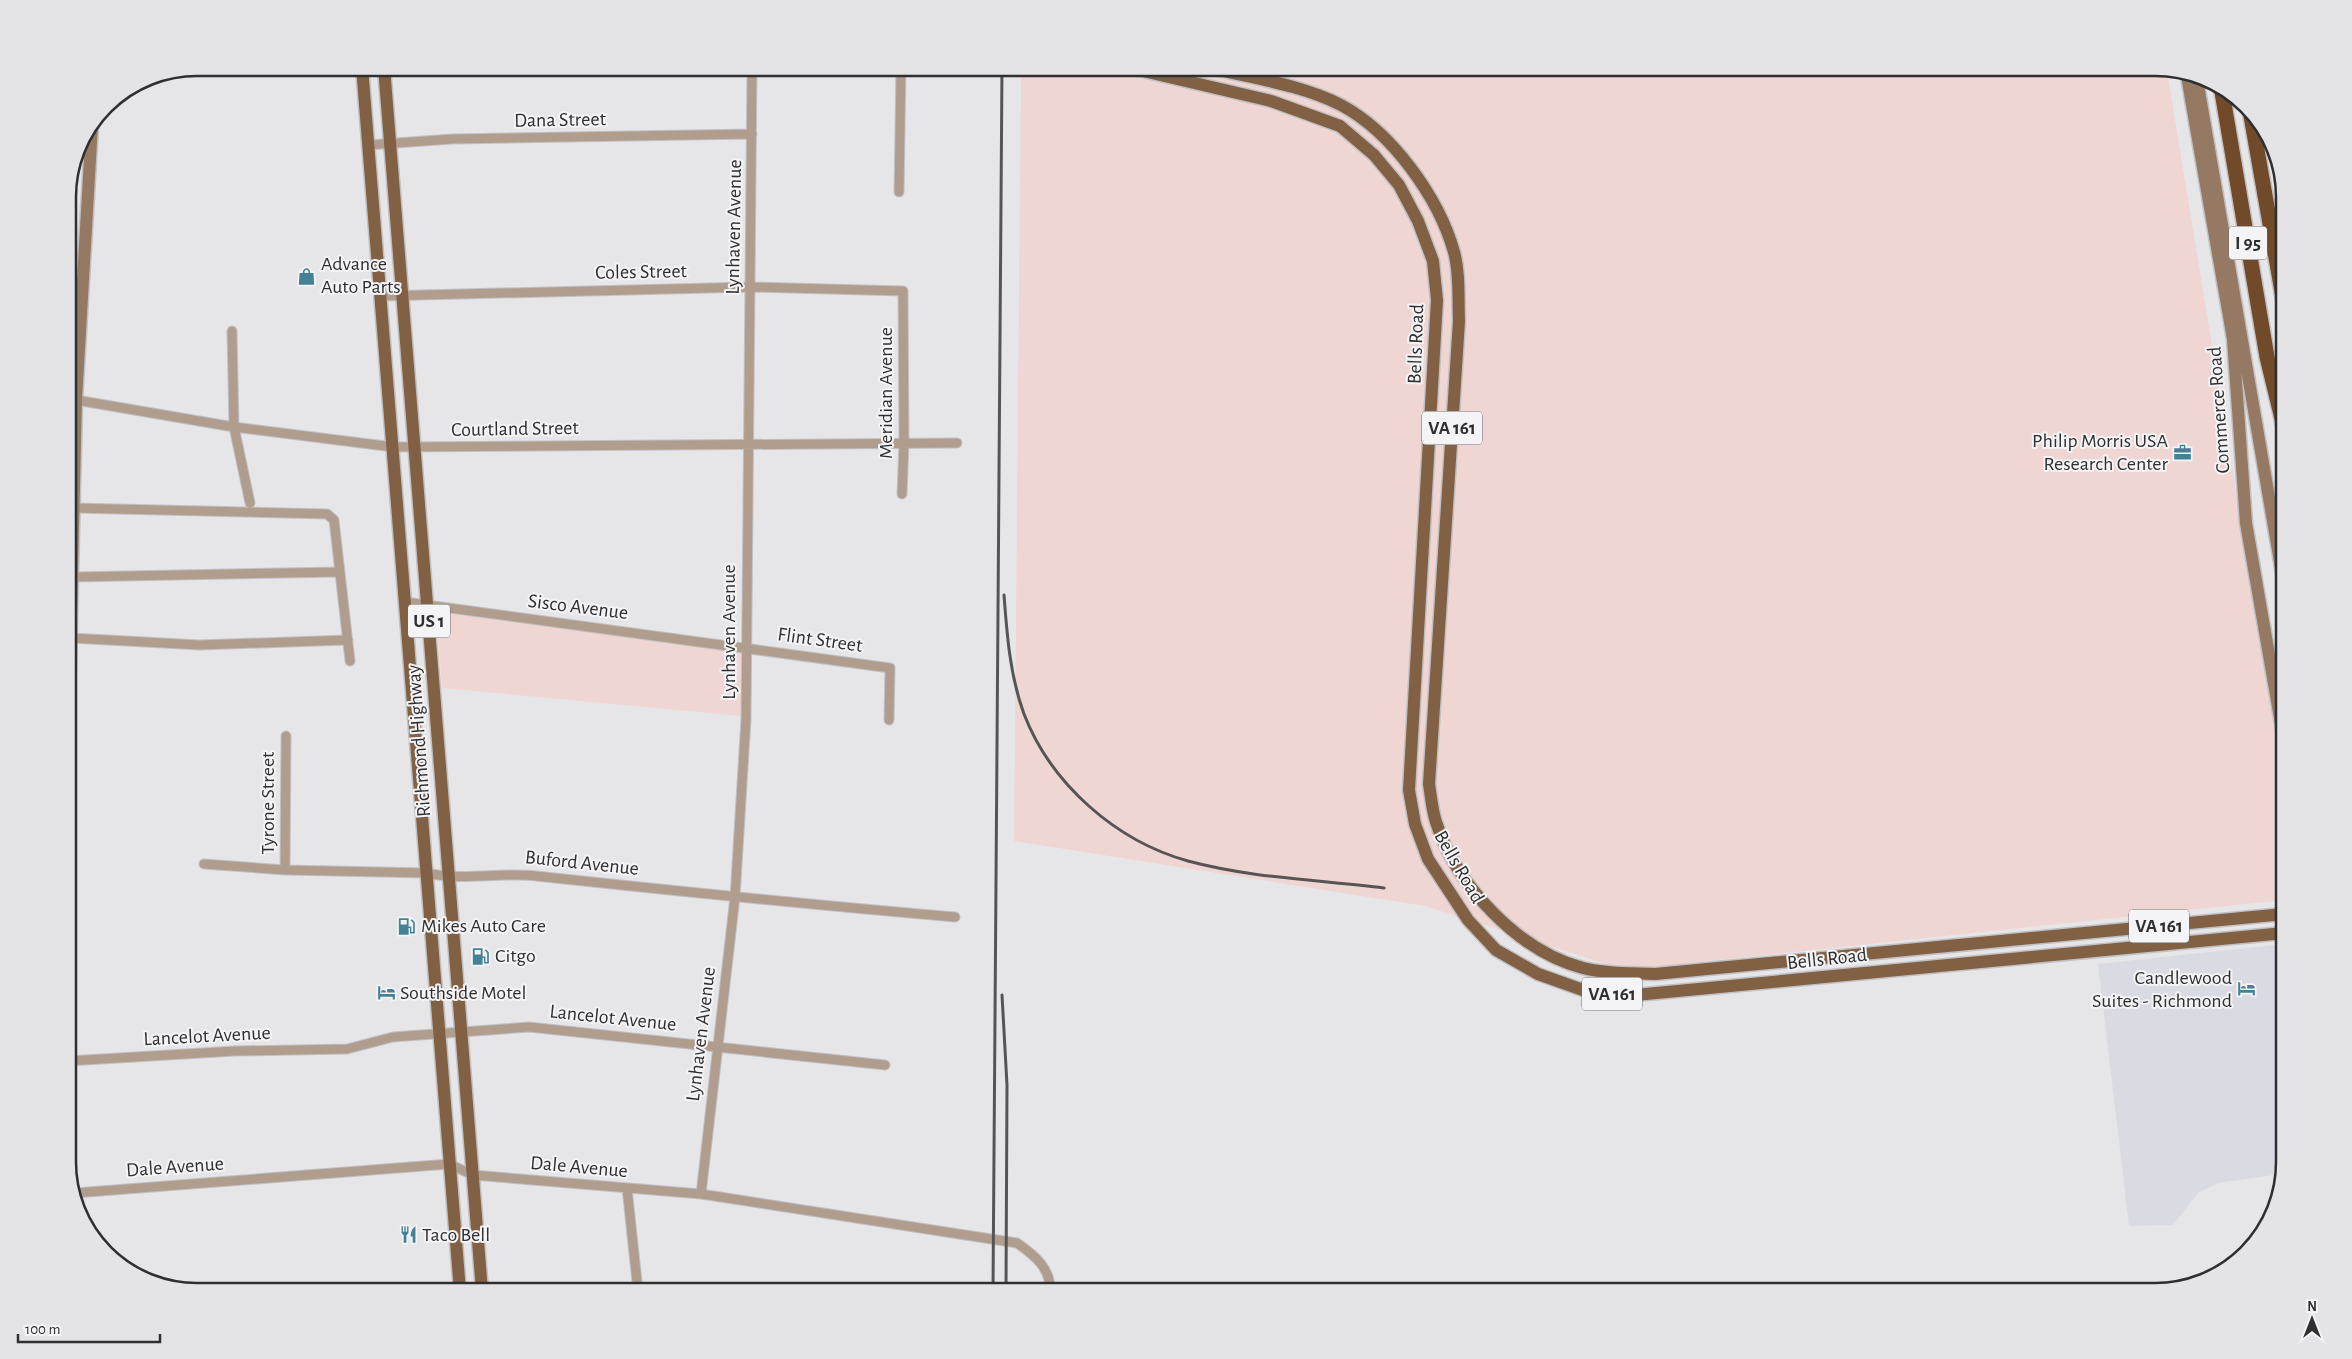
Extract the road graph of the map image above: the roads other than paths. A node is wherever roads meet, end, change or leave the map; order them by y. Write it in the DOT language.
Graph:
graph roads {
  1 [pos="363,76"];
  2 [pos="385,76"];
  3 [pos="752,76"];
  4 [pos="901,76"];
  5 [pos="1165,76"];
  6 [pos="1217,76"];
  7 [pos="1245,76"];
  8 [pos="2188,81"];
  9 [pos="2198,84"];
  10 [pos="1214,86"];
  11 [pos="2223,97"];
  12 [pos="2253,126"];
  13 [pos="752,134"];
  14 [pos="91,140"];
  15 [pos="391,144"];
  16 [pos="369,145"];
  17 [pos="899,192"];
  18 [pos="2275,251"];
  19 [pos="750,287"];
  20 [pos="903,291"];
  21 [pos="403,295"];
  22 [pos="381,296"];
  23 [pos="232,331"];
  24 [pos="77,383"];
  25 [pos="2275,391"];
  26 [pos="77,400"];
  27 [pos="1431,426"];
  28 [pos="234,427"];
  29 [pos="1452,429"];
  30 [pos="904,443"];
  31 [pos="957,443"];
  32 [pos="748,444"];
  33 [pos="393,446"];
  34 [pos="415,447"];
  35 [pos="902,494"];
  36 [pos="250,503"];
  37 [pos="77,508"];
  38 [pos="2275,535"];
  39 [pos="340,572"];
  40 [pos="77,577"];
  41 [pos="405,602"];
  42 [pos="428,605"];
  43 [pos="77,638"];
  44 [pos="348,640"];
  45 [pos="746,646"];
  46 [pos="350,661"];
  47 [pos="2276,692"];
  48 [pos="1414,699"];
  49 [pos="1434,700"];
  50 [pos="888,720"];
  51 [pos="286,736"];
  52 [pos="204,864"];
  53 [pos="285,870"];
  54 [pos="427,873"];
  55 [pos="448,878"];
  56 [pos="735,897"];
  57 [pos="2276,915"];
  58 [pos="955,917"];
  59 [pos="2276,934"];
  60 [pos="2033,938"];
  61 [pos="2036,957"];
  62 [pos="1746,965"];
  63 [pos="1749,985"];
  64 [pos="462,1031"];
  65 [pos="440,1033"];
  66 [pos="716,1047"];
  67 [pos="77,1060"];
  68 [pos="885,1065"];
  69 [pos="449,1164"];
  70 [pos="473,1175"];
  71 [pos="627,1188"];
  72 [pos="81,1193"];
  73 [pos="701,1194"];
  74 [pos="459,1283"];
  75 [pos="481,1283"];
  76 [pos="637,1283"];
  77 [pos="1050,1283"];
  1 -- 16 [label="main road, Richmond Highway / US 1"];
  2 -- 15 [label="main road, Richmond Highway / US 1"];
  3 -- 13 [label="street, Lynhaven Avenue"];
  4 -- 17 [label="street"];
  5 -- 10 [label="main road, Bells Road / VA 161"];
  6 -- 10 [label="main road"];
  7 -- 29 [label="main road, Bells Road / VA 161"];
  8 -- 47 [label="main road, Commerce Road"];
  9 -- 38 [label="main road, Commerce Road"];
  10 -- 27 [label="main road, Bells Road / VA 161"];
  11 -- 25 [label="highway, I 95"];
  12 -- 18 [label="highway, I 95"];
  13 -- 15 [label="street, Dana Street"];
  13 -- 19 [label="street, Lynhaven Avenue"];
  14 -- 24 [label="main road"];
  15 -- 16 [label="street, Dana Street"];
  15 -- 21 [label="main road, Richmond Highway / US 1"];
  16 -- 22 [label="main road, Richmond Highway / US 1"];
  19 -- 20 [label="street, Coles Street"];
  19 -- 21 [label="street, Coles Street"];
  19 -- 32 [label="street, Lynhaven Avenue"];
  20 -- 30 [label="street, Meridian Avenue"];
  21 -- 22 [label="street, Coles Street"];
  21 -- 34 [label="main road, Richmond Highway / US 1"];
  22 -- 33 [label="main road, Richmond Highway / US 1"];
  23 -- 28 [label="street"];
  26 -- 28 [label="street, Courtland Street"];
  27 -- 29 [label="main road"];
  27 -- 48 [label="main road, Bells Road / VA 161"];
  28 -- 33 [label="street, Courtland Street"];
  28 -- 36 [label="street"];
  29 -- 49 [label="main road, Bells Road / VA 161"];
  30 -- 31 [label="street, Courtland Street"];
  30 -- 32 [label="street, Courtland Street"];
  30 -- 35 [label="street, Meridian Avenue"];
  32 -- 34 [label="street, Courtland Street"];
  32 -- 45 [label="street, Lynhaven Avenue"];
  33 -- 34 [label="street, Courtland Street"];
  33 -- 41 [label="main road, Richmond Highway / US 1"];
  34 -- 42 [label="main road, Richmond Highway / US 1"];
  37 -- 39 [label="street"];
  39 -- 40 [label="street"];
  39 -- 44 [label="street"];
  41 -- 42 [label="street, Sisco Avenue"];
  41 -- 54 [label="main road, Richmond Highway / US 1"];
  42 -- 45 [label="street, Sisco Avenue"];
  42 -- 55 [label="main road, Richmond Highway / US 1"];
  43 -- 44 [label="street"];
  44 -- 46 [label="street"];
  45 -- 50 [label="street, Flint Street"];
  45 -- 56 [label="street, Lynhaven Avenue"];
  48 -- 49 [label="main road"];
  48 -- 63 [label="main road, Bells Road / VA 161"];
  49 -- 62 [label="main road, Bells Road / VA 161"];
  51 -- 53 [label="street, Tyrone Street"];
  52 -- 53 [label="street, Buford Avenue"];
  53 -- 54 [label="street, Buford Avenue"];
  54 -- 55 [label="street, Buford Avenue"];
  54 -- 65 [label="main road, Richmond Highway / US 1"];
  55 -- 56 [label="street, Buford Avenue"];
  55 -- 64 [label="main road, Richmond Highway / US 1"];
  56 -- 58 [label="street, Buford Avenue"];
  56 -- 66 [label="street, Lynhaven Avenue"];
  57 -- 60 [label="main road, Bells Road / VA 161"];
  59 -- 61 [label="main road, Bells Road / VA 161"];
  60 -- 61 [label="main road"];
  60 -- 62 [label="main road, Bells Road / VA 161"];
  61 -- 63 [label="main road, Bells Road / VA 161"];
  62 -- 63 [label="main road"];
  64 -- 65 [label="street, Lancelot Avenue"];
  64 -- 66 [label="street, Lancelot Avenue"];
  64 -- 70 [label="main road, Richmond Highway / US 1"];
  65 -- 67 [label="street, Lancelot Avenue"];
  65 -- 69 [label="main road, Richmond Highway / US 1"];
  66 -- 68 [label="street, Lancelot Avenue"];
  66 -- 73 [label="street, Lynhaven Avenue"];
  69 -- 70 [label="street, Dale Avenue"];
  69 -- 72 [label="street, Dale Avenue"];
  69 -- 74 [label="main road, Richmond Highway / US 1"];
  70 -- 71 [label="street, Dale Avenue"];
  70 -- 75 [label="main road, Richmond Highway / US 1"];
  71 -- 73 [label="street, Dale Avenue"];
  71 -- 76 [label="street"];
  73 -- 77 [label="street, Dale Avenue"];
}
